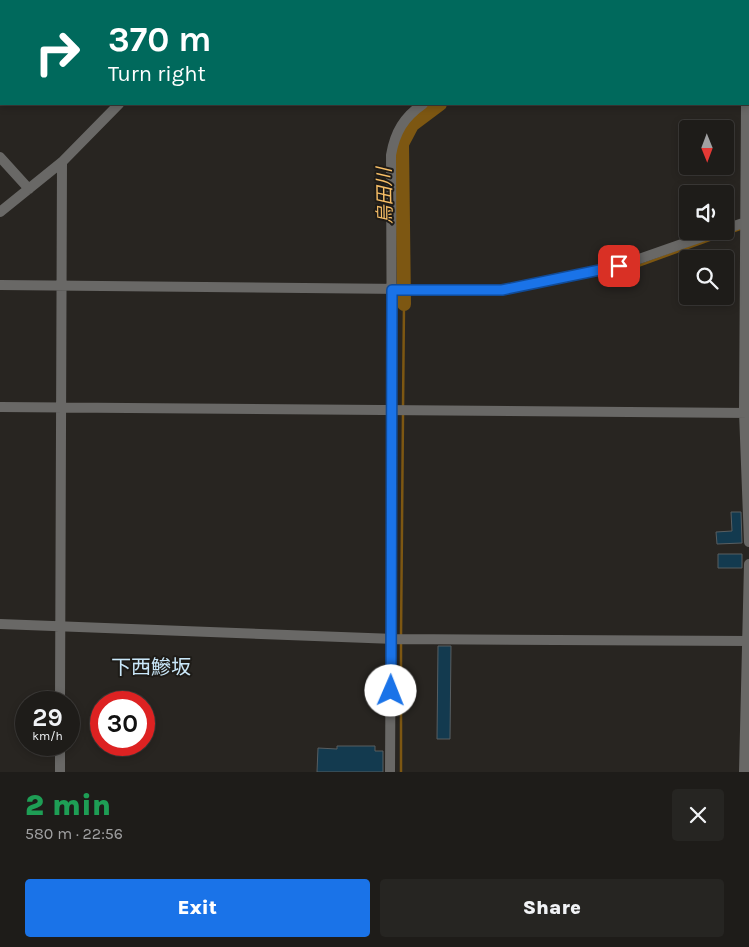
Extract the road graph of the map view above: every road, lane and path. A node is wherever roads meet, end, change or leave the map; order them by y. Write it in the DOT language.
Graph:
graph roads {
  1 [pos="118,105"];
  2 [pos="422,105"];
  3 [pos="746,105"];
  4 [pos="0,157"];
  5 [pos="62,162"];
  6 [pos="29,189"];
  7 [pos="0,212"];
  8 [pos="747,222"];
  9 [pos="734,226"];
  10 [pos="694,240"];
  11 [pos="0,285"];
  12 [pos="62,285"];
  13 [pos="395,290"];
  14 [pos="0,407"];
  15 [pos="61,407"];
  16 [pos="394,411"];
  17 [pos="747,412"];
  18 [pos="749,542"];
  19 [pos="749,564"];
  20 [pos="0,624"];
  21 [pos="61,626"];
  22 [pos="393,639"];
  23 [pos="748,641"];
  24 [pos="60,691"];
  25 [pos="60,756"];
  26 [pos="60,772"];
  27 [pos="390,772"];
  28 [pos="744,772"];
  1 -- 5 [label="street"];
  2 -- 13 [label="street"];
  3 -- 8 [label="street"];
  4 -- 6 [label="street"];
  5 -- 6 [label="street"];
  5 -- 12 [label="street"];
  6 -- 7 [label="street"];
  8 -- 9 [label="street"];
  8 -- 17 [label="street"];
  10 -- 13 [label="street"];
  11 -- 12 [label="street"];
  12 -- 13 [label="street"];
  12 -- 15 [label="street"];
  13 -- 16 [label="street"];
  14 -- 15 [label="street"];
  15 -- 16 [label="street"];
  15 -- 21 [label="street"];
  16 -- 17 [label="street"];
  16 -- 22 [label="street"];
  17 -- 18 [label="street"];
  19 -- 23 [label="street"];
  20 -- 21 [label="street"];
  21 -- 22 [label="street"];
  21 -- 24 [label="street"];
  22 -- 23 [label="street"];
  22 -- 27 [label="street"];
  23 -- 28 [label="street"];
  25 -- 26 [label="street"];
}
